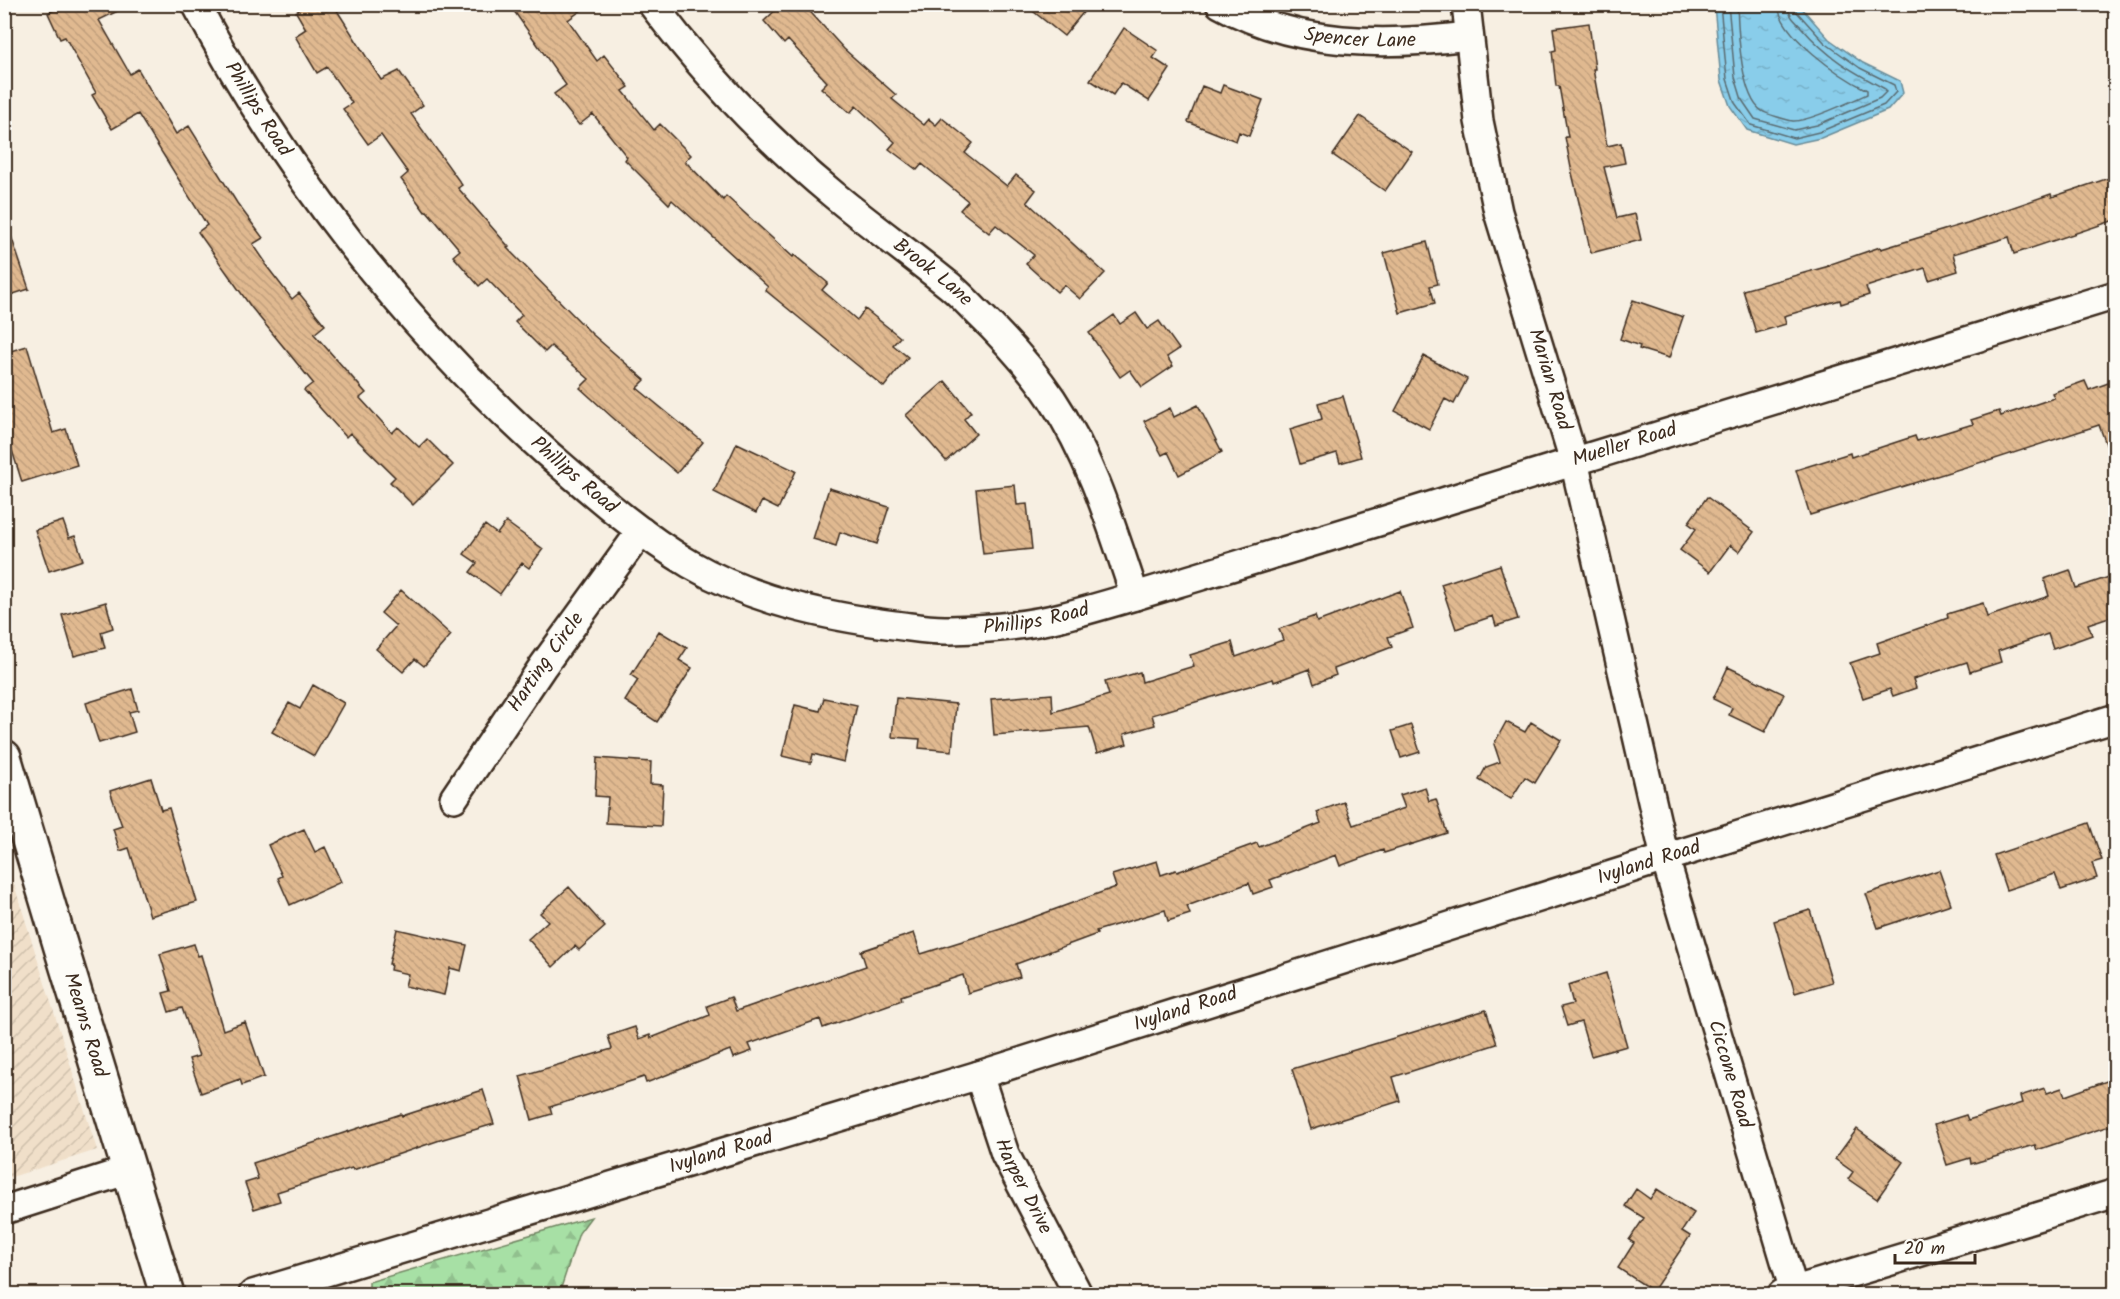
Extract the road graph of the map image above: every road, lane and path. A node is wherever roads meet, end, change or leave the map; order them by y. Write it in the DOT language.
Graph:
graph roads {
  1 [pos="196,4"];
  2 [pos="652,4"];
  3 [pos="1221,4"];
  4 [pos="1466,4"];
  5 [pos="1469,36"];
  6 [pos="2115,295"];
  7 [pos="1574,461"];
  8 [pos="641,531"];
  9 [pos="1135,596"];
  10 [pos="2115,718"];
  11 [pos="4,758"];
  12 [pos="454,798"];
  13 [pos="1665,858"];
  14 [pos="979,1075"];
  15 [pos="129,1170"];
  16 [pos="2115,1193"];
  17 [pos="4,1210"];
  18 [pos="1788,1293"];
  19 [pos="168,1294"];
  20 [pos="254,1294"];
  21 [pos="1078,1294"];
  1 -- 8 [label="street, Phillips Road"];
  2 -- 9 [label="street, Brook Lane"];
  3 -- 5 [label="street, Spencer Lane"];
  4 -- 5 [label="street, Marian Road"];
  5 -- 7 [label="street, Marian Road"];
  6 -- 7 [label="street, Mueller Road"];
  7 -- 9 [label="street, Mueller Road"];
  7 -- 13 [label="street, Marian Road"];
  8 -- 9 [label="street, Phillips Road"];
  8 -- 12 [label="street, Harting Circle"];
  10 -- 13 [label="street, Ivyland Road"];
  11 -- 15 [label="street, Mearns Road"];
  13 -- 14 [label="street, Ivyland Road"];
  13 -- 18 [label="street, Ciccone Road"];
  14 -- 20 [label="street, Ivyland Road"];
  14 -- 21 [label="street, Harper Drive"];
  15 -- 17 [label="street"];
  15 -- 19 [label="street, Mearns Road"];
  16 -- 18 [label="street"];
}
